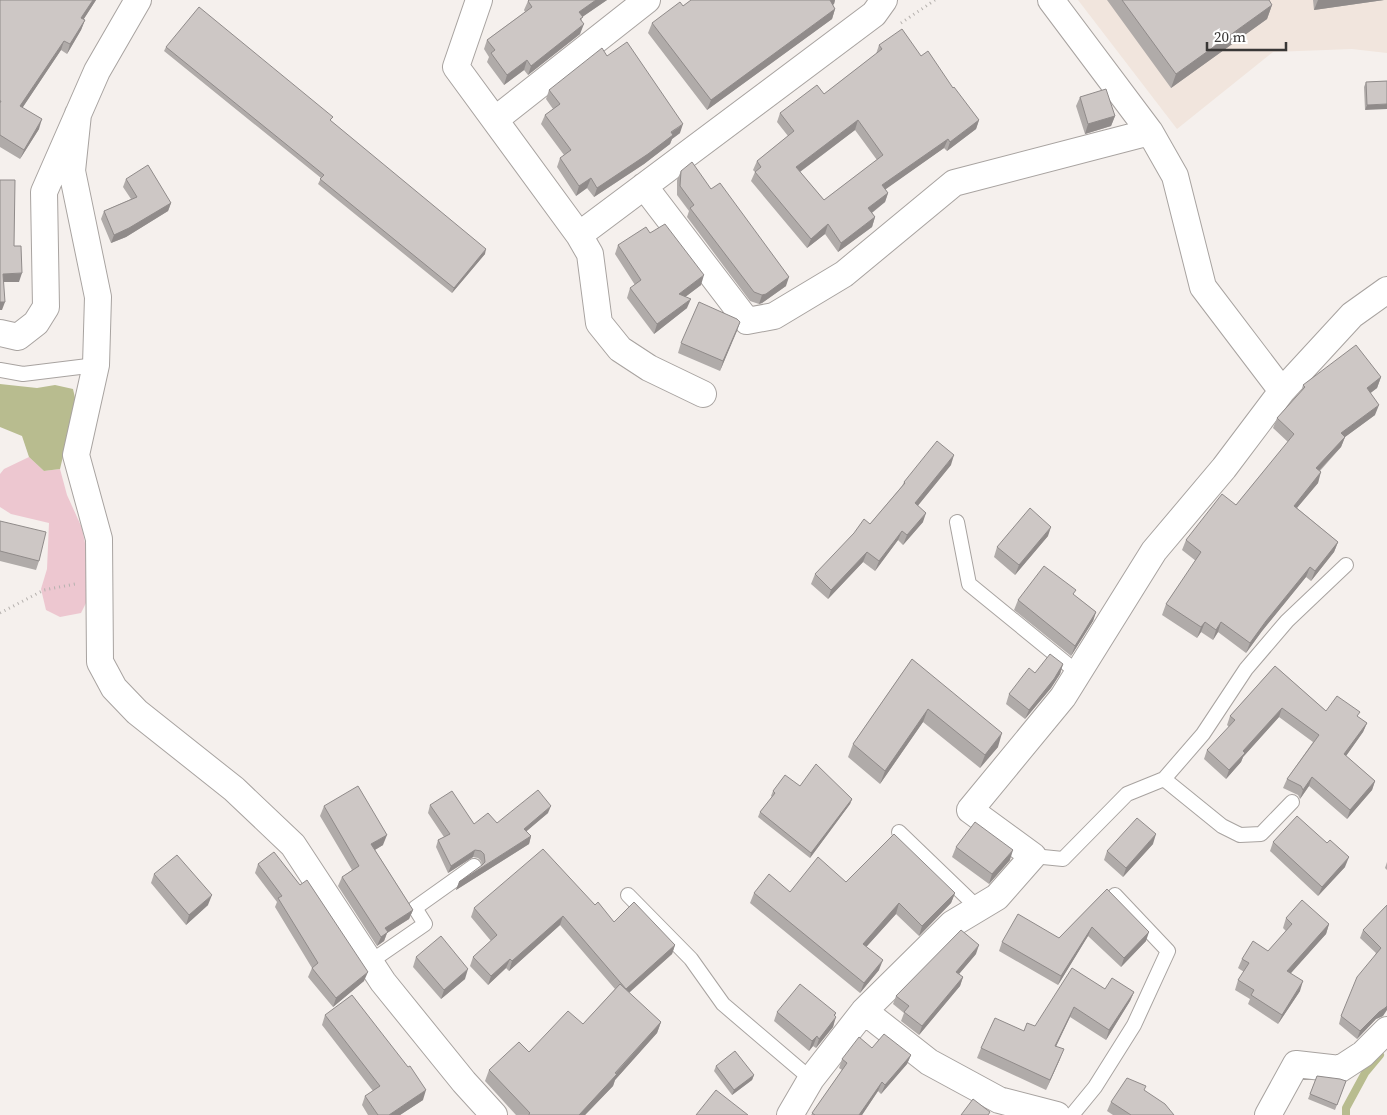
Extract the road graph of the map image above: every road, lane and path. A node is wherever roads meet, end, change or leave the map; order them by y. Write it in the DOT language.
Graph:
graph roads {
  1 [pos="138,0"];
  2 [pos="480,0"];
  3 [pos="647,0"];
  4 [pos="884,0"];
  5 [pos="1051,0"];
  6 [pos="78,114"];
  7 [pos="496,119"];
  8 [pos="1150,132"];
  9 [pos="644,186"];
  10 [pos="579,235"];
  11 [pos="1387,290"];
  12 [pos="0,333"];
  13 [pos="96,365"];
  14 [pos="0,370"];
  15 [pos="1282,391"];
  16 [pos="703,394"];
  17 [pos="957,522"];
  18 [pos="1346,565"];
  19 [pos="100,579"];
  20 [pos="0,613"];
  21 [pos="1078,673"];
  22 [pos="1164,779"];
  23 [pos="1292,802"];
  24 [pos="898,832"];
  25 [pos="1033,856"];
  26 [pos="474,866"];
  27 [pos="628,894"];
  28 [pos="1114,895"];
  29 [pos="978,908"];
  30 [pos="370,962"];
  31 [pos="864,1011"];
  32 [pos="1387,1030"];
  33 [pos="810,1079"];
  34 [pos="494,1115"];
  35 [pos="790,1115"];
  36 [pos="1057,1115"];
  37 [pos="1072,1115"];
  38 [pos="1268,1115"];
  1 -- 6 [label="street"];
  2 -- 7 [label="street"];
  3 -- 7 [label="street"];
  4 -- 9 [label="street"];
  5 -- 8 [label="street"];
  6 -- 12 [label="street"];
  6 -- 13 [label="street"];
  7 -- 10 [label="street"];
  8 -- 9 [label="street"];
  8 -- 15 [label="street"];
  9 -- 10 [label="street"];
  10 -- 16 [label="street"];
  11 -- 15 [label="street"];
  13 -- 14 [label="lane"];
  13 -- 19 [label="street"];
  15 -- 21 [label="street"];
  17 -- 21 [label="lane"];
  18 -- 22 [label="lane"];
  19 -- 20 [label="path"];
  19 -- 30 [label="street"];
  21 -- 25 [label="street"];
  22 -- 23 [label="lane"];
  22 -- 25 [label="lane"];
  24 -- 29 [label="lane"];
  25 -- 29 [label="street"];
  26 -- 30 [label="lane"];
  27 -- 33 [label="lane"];
  28 -- 37 [label="lane"];
  29 -- 31 [label="street"];
  30 -- 34 [label="street"];
  31 -- 33 [label="street"];
  31 -- 36 [label="street"];
  32 -- 38 [label="street"];
  33 -- 35 [label="street"];
}
